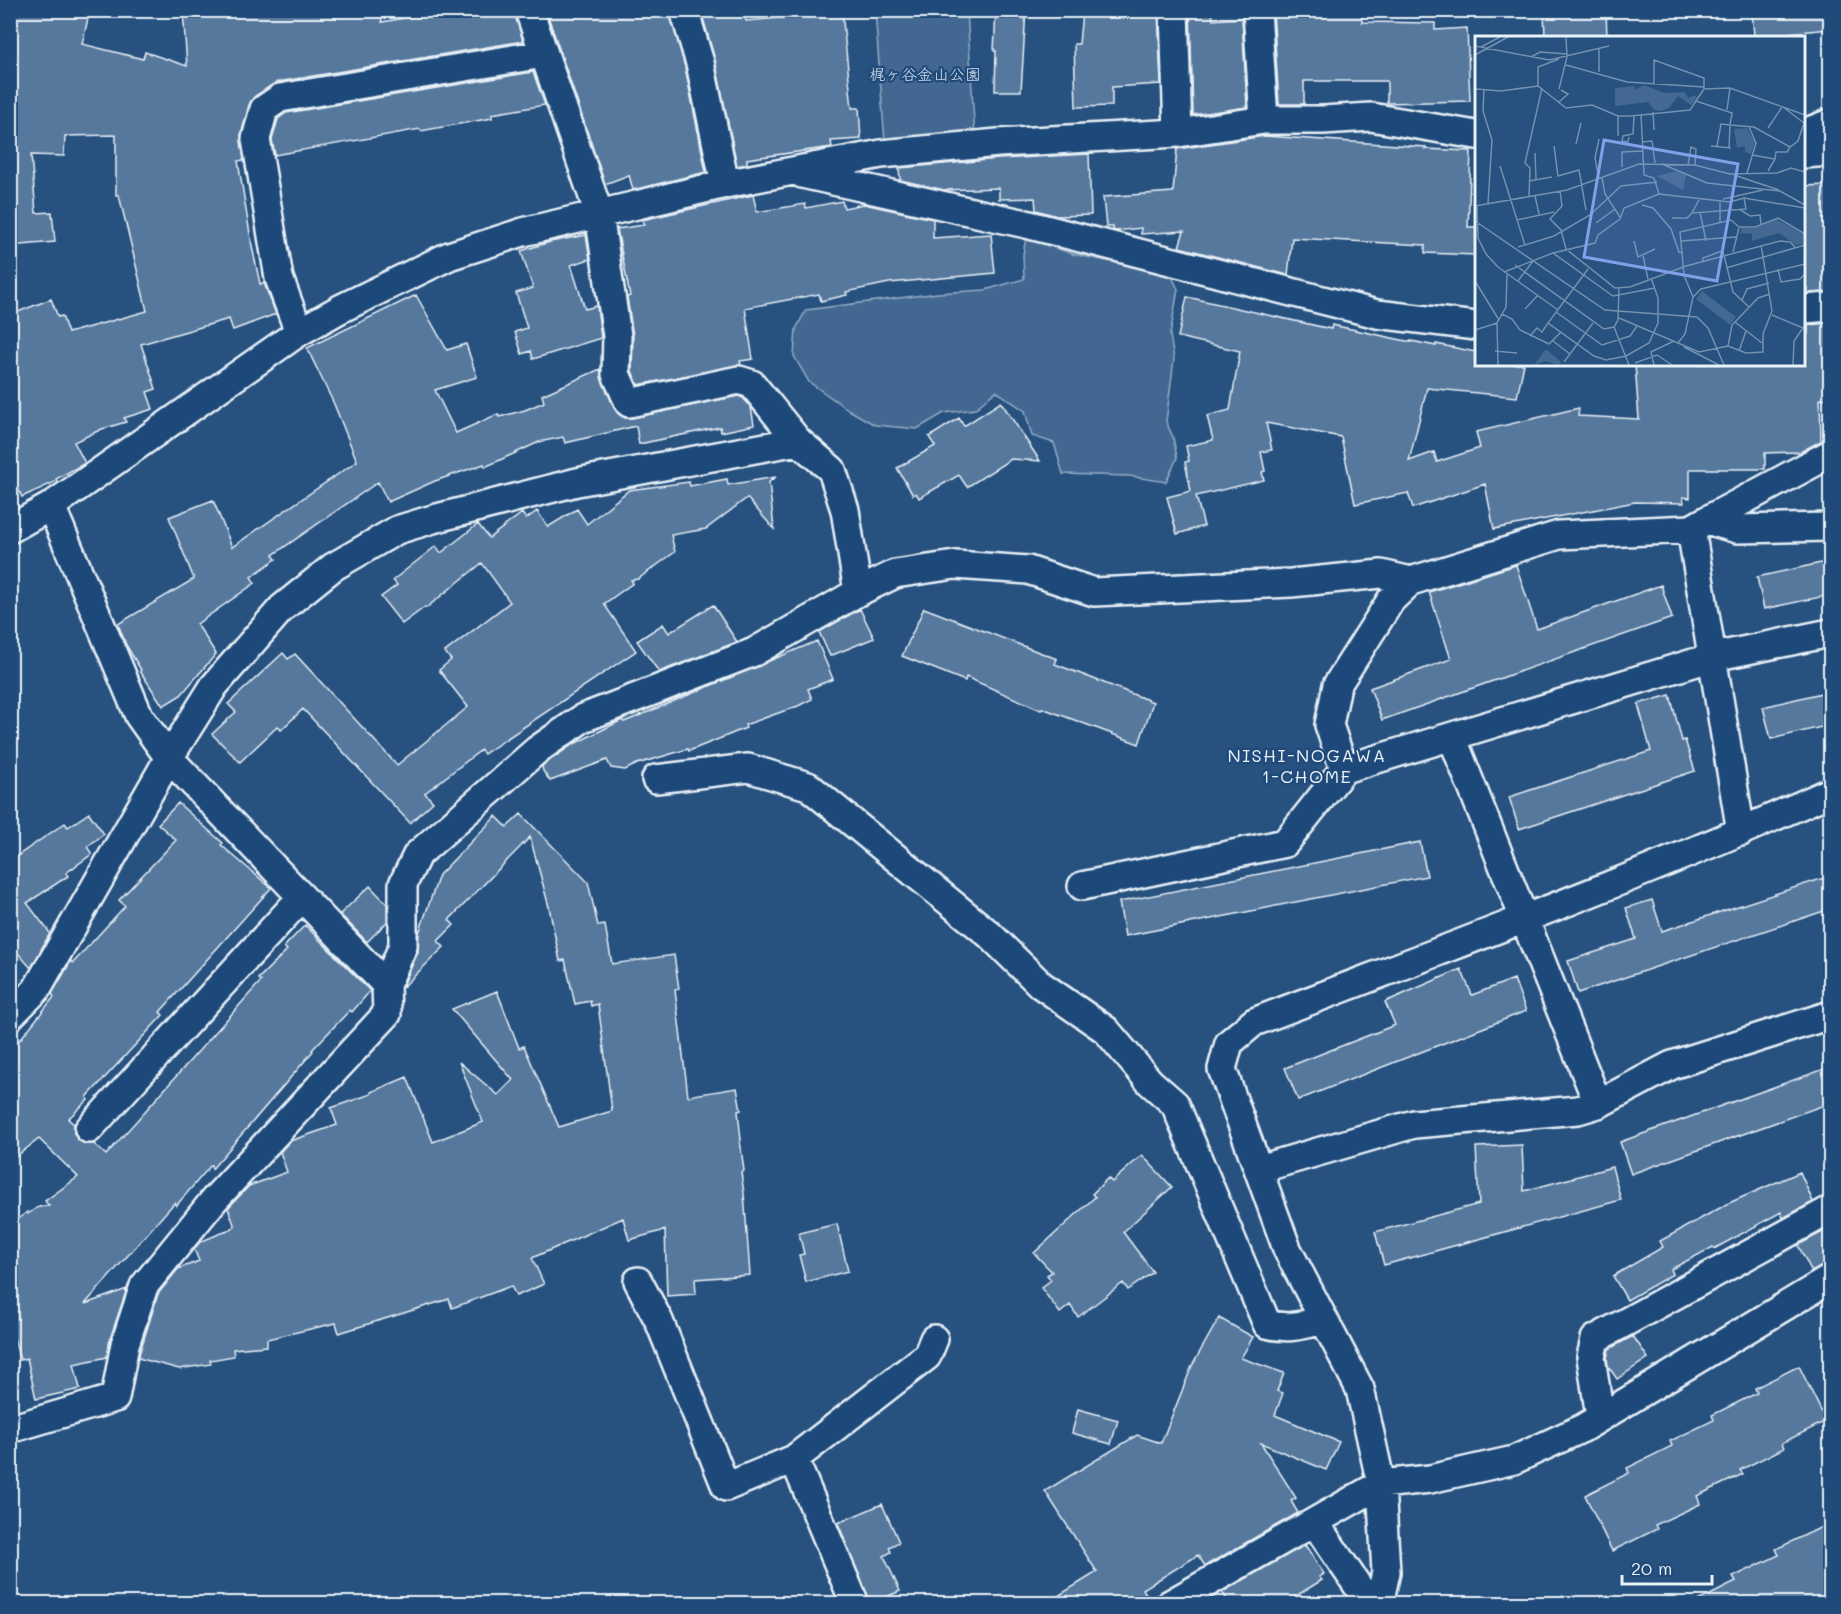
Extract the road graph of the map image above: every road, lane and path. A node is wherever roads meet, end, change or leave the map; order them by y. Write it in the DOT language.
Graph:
graph roads {
  1 [pos="529,10"];
  2 [pos="684,10"];
  3 [pos="1174,10"];
  4 [pos="1257,10"];
  5 [pos="543,54"];
  6 [pos="1264,120"];
  7 [pos="1830,123"];
  8 [pos="1805,132"];
  9 [pos="1178,133"];
  10 [pos="1475,135"];
  11 [pos="1830,152"];
  12 [pos="1805,154"];
  13 [pos="793,171"];
  14 [pos="725,184"];
  15 [pos="599,214"];
  16 [pos="1830,307"];
  17 [pos="1805,309"];
  18 [pos="1475,326"];
  19 [pos="299,332"];
  20 [pos="798,441"];
  21 [pos="1830,454"];
  22 [pos="51,506"];
  23 [pos="13,521"];
  24 [pos="1699,524"];
  25 [pos="1830,527"];
  26 [pos="1411,581"];
  27 [pos="858,592"];
  28 [pos="1830,633"];
  29 [pos="1713,657"];
  30 [pos="1452,736"];
  31 [pos="169,758"];
  32 [pos="1344,769"];
  33 [pos="656,779"];
  34 [pos="1830,792"];
  35 [pos="1741,832"];
  36 [pos="1082,886"];
  37 [pos="302,897"];
  38 [pos="1523,919"];
  39 [pos="386,985"];
  40 [pos="1830,1015"];
  41 [pos="10,1016"];
  42 [pos="1598,1104"];
  43 [pos="89,1129"];
  44 [pos="1259,1169"];
  45 [pos="1830,1210"];
  46 [pos="1830,1279"];
  47 [pos="638,1281"];
  48 [pos="1323,1320"];
  49 [pos="934,1339"];
  50 [pos="1600,1417"];
  51 [pos="10,1429"];
  52 [pos="794,1459"];
  53 [pos="1381,1484"];
  54 [pos="1315,1523"];
  55 [pos="855,1604"];
  56 [pos="1170,1604"];
  57 [pos="1370,1604"];
  58 [pos="1379,1604"];
  1 -- 5 [label="street"];
  2 -- 14 [label="street"];
  3 -- 9 [label="street"];
  4 -- 6 [label="street"];
  5 -- 15 [label="street"];
  5 -- 19 [label="street"];
  6 -- 9 [label="street"];
  6 -- 10 [label="street"];
  7 -- 8 [label="street"];
  9 -- 13 [label="street"];
  11 -- 12 [label="street"];
  13 -- 14 [label="street"];
  13 -- 18 [label="street"];
  14 -- 15 [label="street"];
  15 -- 19 [label="street"];
  15 -- 20 [label="street"];
  16 -- 17 [label="street"];
  19 -- 22 [label="street"];
  20 -- 27 [label="street"];
  20 -- 31 [label="street"];
  21 -- 24 [label="street"];
  22 -- 23 [label="street"];
  22 -- 31 [label="street"];
  24 -- 25 [label="street"];
  24 -- 26 [label="street"];
  24 -- 29 [label="street"];
  26 -- 27 [label="street"];
  26 -- 32 [label="street"];
  27 -- 39 [label="street"];
  28 -- 29 [label="street"];
  29 -- 30 [label="street"];
  29 -- 35 [label="street"];
  30 -- 32 [label="street"];
  30 -- 38 [label="street"];
  31 -- 37 [label="street"];
  31 -- 41 [label="street"];
  32 -- 36 [label="street"];
  33 -- 48 [label="street"];
  34 -- 35 [label="street"];
  35 -- 38 [label="street"];
  37 -- 39 [label="street"];
  37 -- 43 [label="street"];
  38 -- 42 [label="street"];
  38 -- 44 [label="street"];
  39 -- 51 [label="street"];
  40 -- 42 [label="street"];
  42 -- 44 [label="street"];
  44 -- 48 [label="street"];
  45 -- 50 [label="street"];
  46 -- 50 [label="street"];
  47 -- 52 [label="street"];
  48 -- 53 [label="street"];
  49 -- 52 [label="street"];
  50 -- 53 [label="street"];
  52 -- 55 [label="street"];
  53 -- 54 [label="street"];
  53 -- 58 [label="street"];
  54 -- 56 [label="street"];
  54 -- 57 [label="street"];
}
